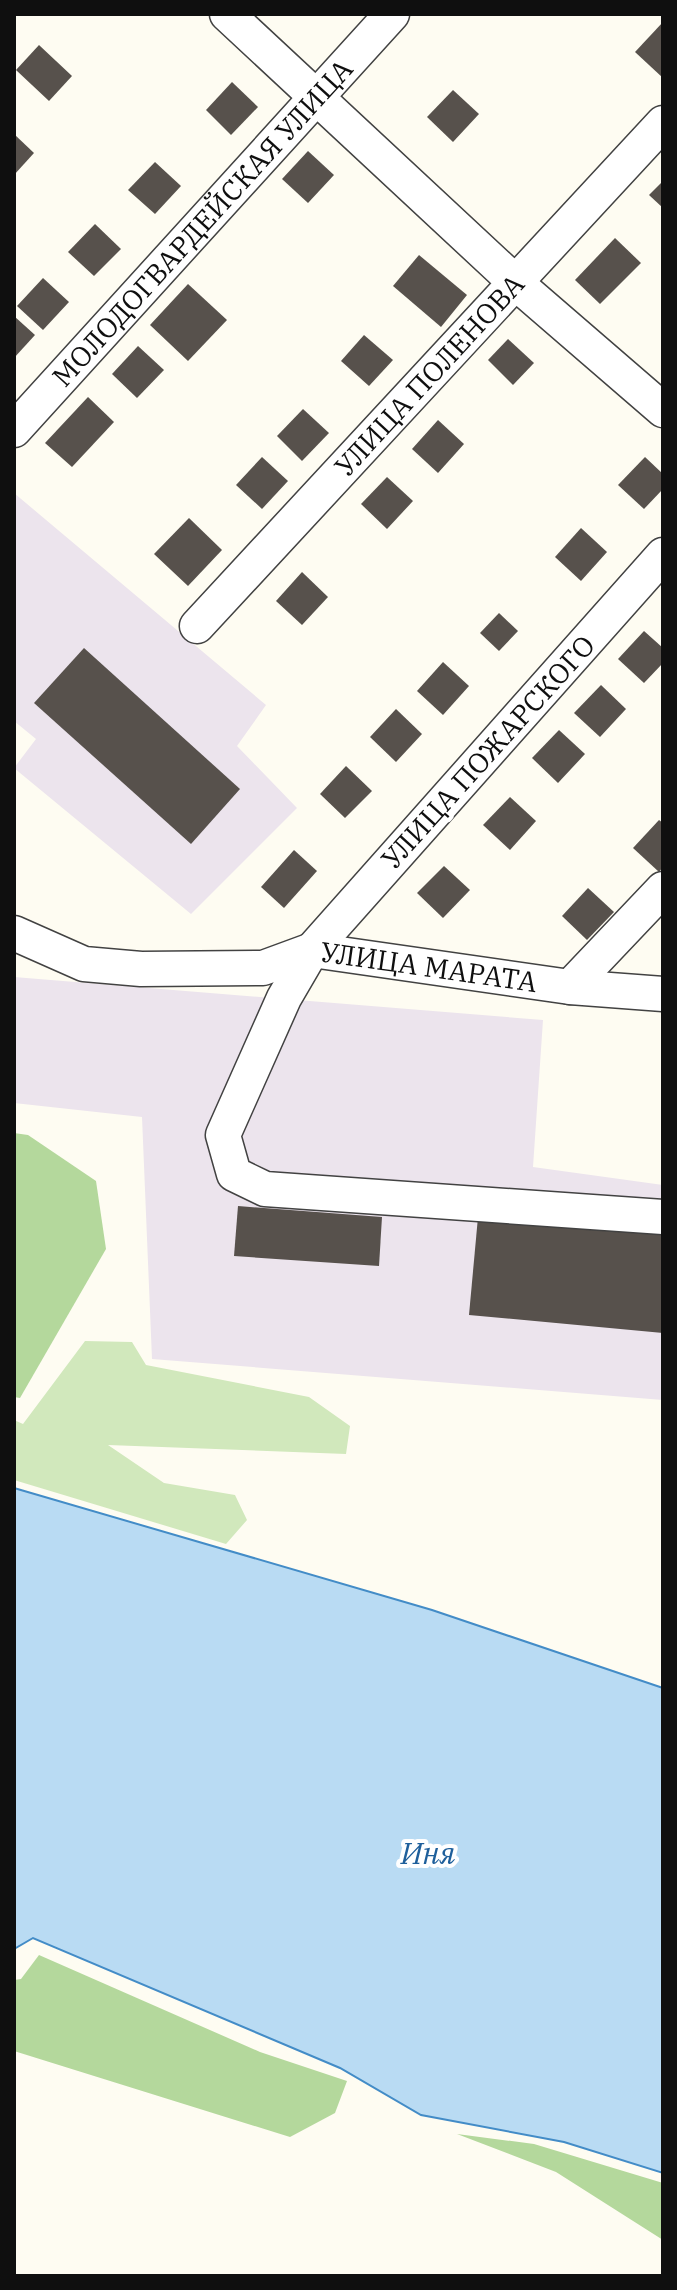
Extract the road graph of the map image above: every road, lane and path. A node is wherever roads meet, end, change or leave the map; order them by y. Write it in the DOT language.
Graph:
graph roads {
  1 [pos="227,14"];
  2 [pos="392,14"];
  3 [pos="314,97"];
  4 [pos="663,123"];
  5 [pos="516,283"];
  6 [pos="663,410"];
  7 [pos="14,430"];
  8 [pos="663,555"];
  9 [pos="197,626"];
  10 [pos="663,889"];
  11 [pos="14,933"];
  12 [pos="312,950"];
  13 [pos="570,987"];
  14 [pos="663,994"];
  15 [pos="663,1217"];
  1 -- 3 [label="street"];
  2 -- 3 [label="street, МОЛОДОГВАРДЕЙСКАЯ УЛИЦА"];
  3 -- 5 [label="street"];
  3 -- 7 [label="street, МОЛОДОГВАРДЕЙСКАЯ УЛИЦА"];
  4 -- 5 [label="street, УЛИЦА ПОЛЕНОВА"];
  5 -- 6 [label="street"];
  5 -- 9 [label="street, УЛИЦА ПОЛЕНОВА"];
  8 -- 12 [label="street, УЛИЦА ПОЖАРСКОГО"];
  10 -- 13 [label="street"];
  11 -- 12 [label="street, УЛИЦА МАРАТА"];
  12 -- 13 [label="street, УЛИЦА МАРАТА"];
  12 -- 15 [label="street, УЛИЦА ПОЖАРСКОГО"];
  13 -- 14 [label="street, УЛИЦА МАРАТА"];
}
